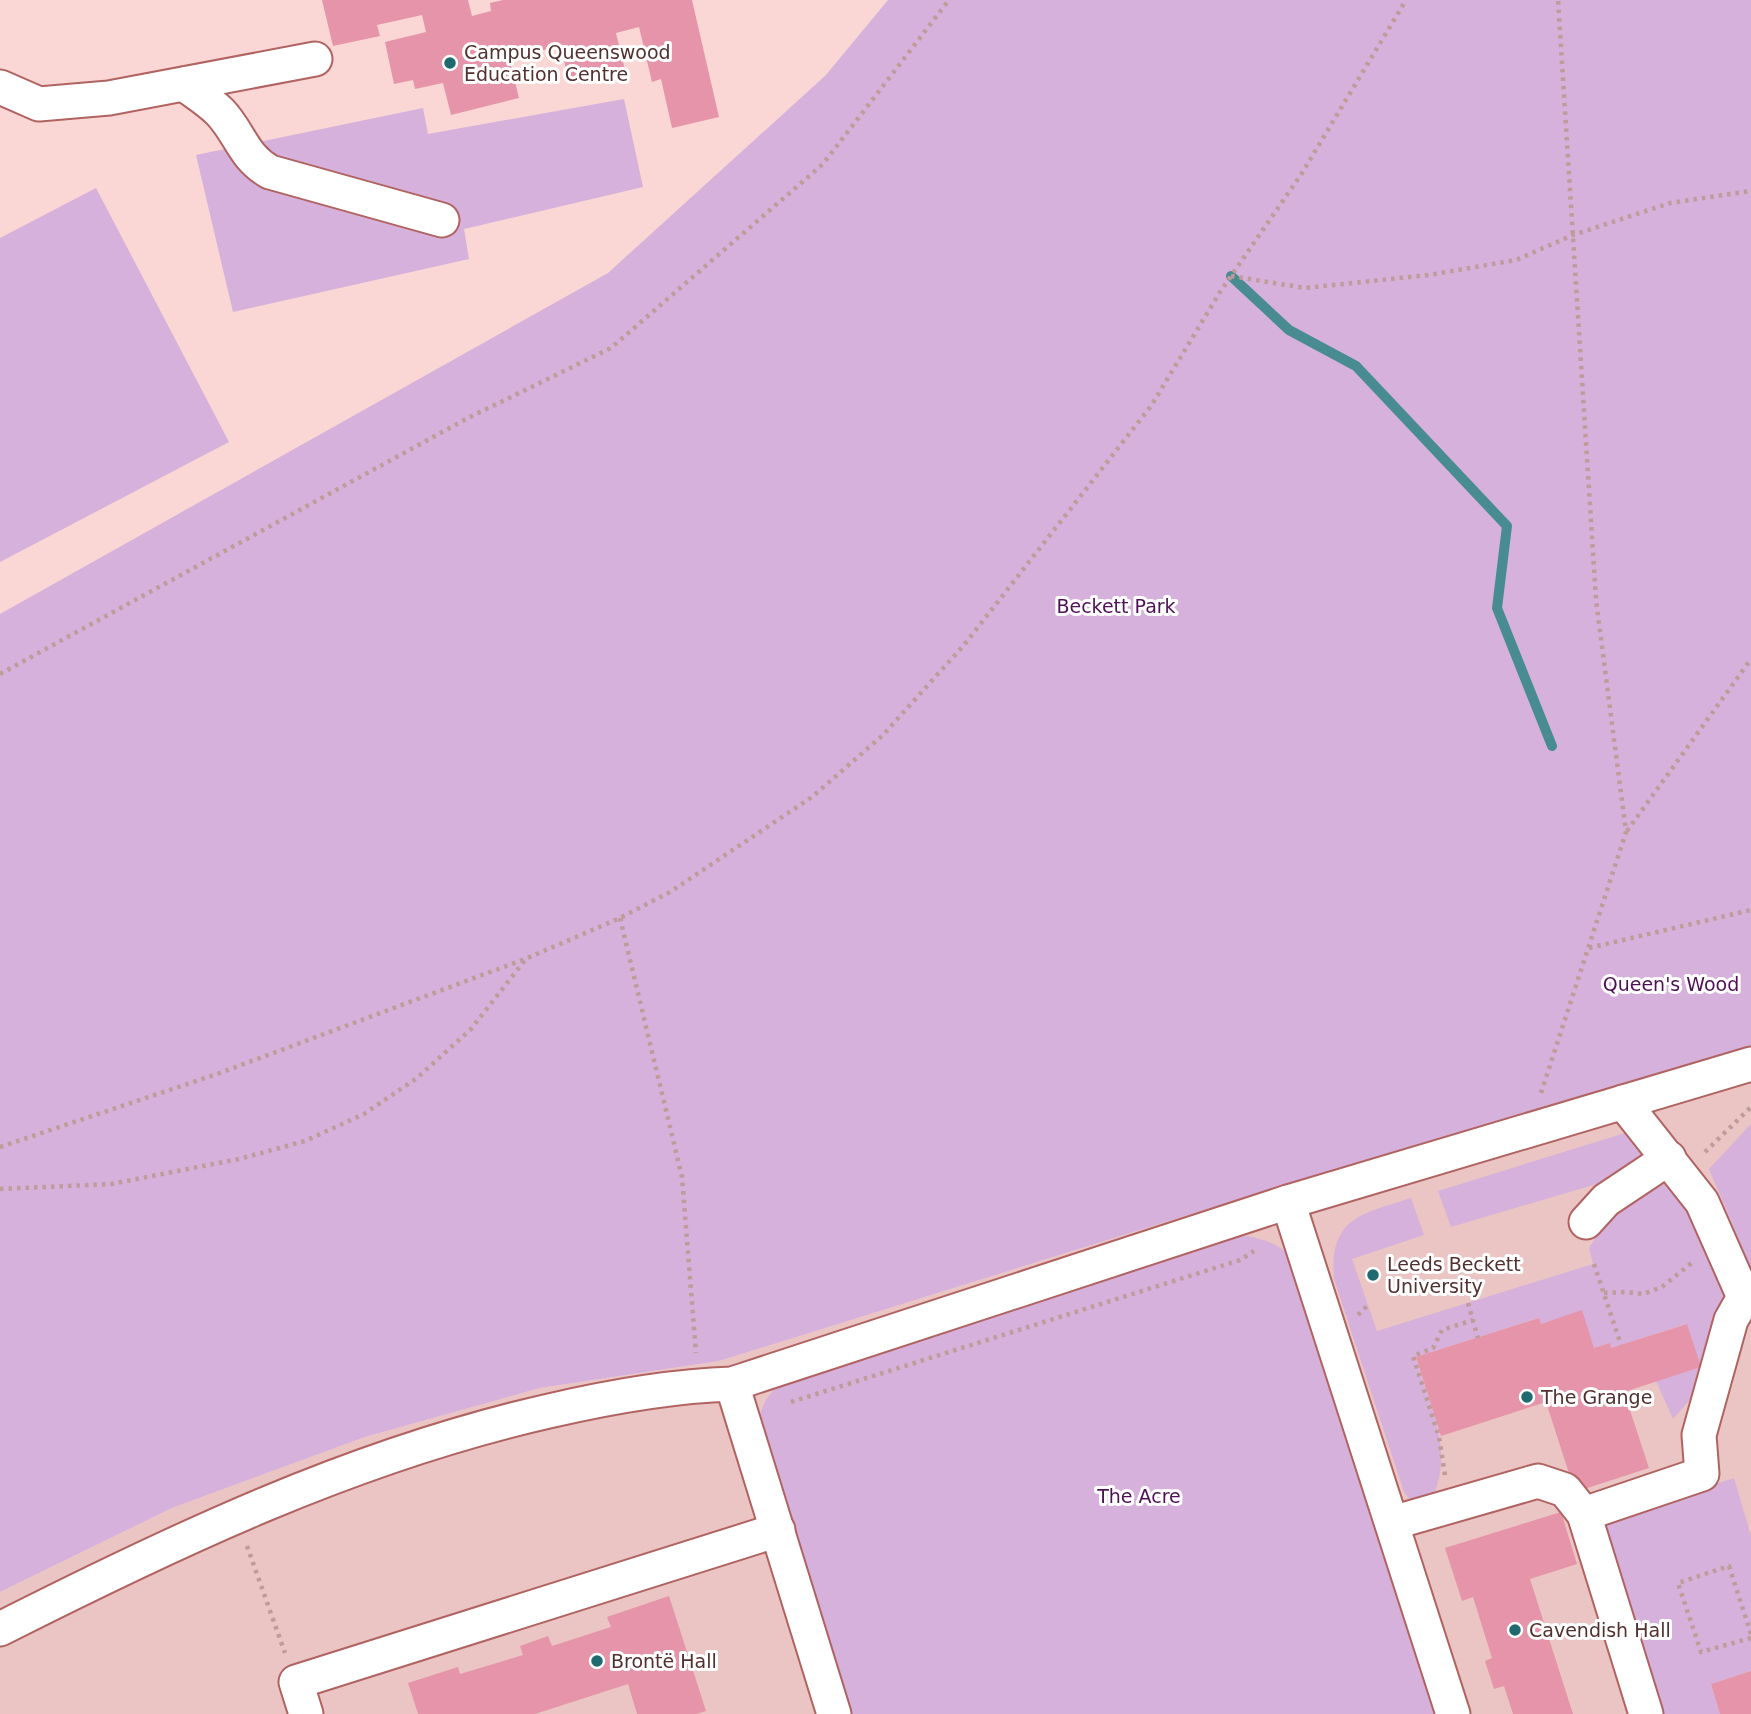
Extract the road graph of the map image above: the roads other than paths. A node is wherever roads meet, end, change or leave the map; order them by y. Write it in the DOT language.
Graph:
graph roads {
  1 [pos="315,59"];
  2 [pos="184,84"];
  3 [pos="0,87"];
  4 [pos="442,220"];
  5 [pos="1751,1064"];
  6 [pos="1623,1102"];
  7 [pos="1675,1166"];
  8 [pos="1288,1202"];
  9 [pos="1586,1222"];
  10 [pos="1747,1300"];
  11 [pos="717,1385"];
  12 [pos="1584,1514"];
  13 [pos="1392,1523"];
  14 [pos="778,1530"];
  15 [pos="0,1629"];
  16 [pos="826,1712"];
  17 [pos="306,1714"];
  18 [pos="1453,1714"];
  19 [pos="1646,1714"];
  1 -- 2 [label="lane"];
  2 -- 3 [label="lane"];
  2 -- 4 [label="lane"];
  5 -- 6 [label="lane"];
  6 -- 7 [label="lane"];
  6 -- 8 [label="lane"];
  7 -- 9 [label="lane"];
  7 -- 10 [label="lane"];
  8 -- 11 [label="lane"];
  8 -- 13 [label="lane"];
  10 -- 12 [label="lane"];
  11 -- 14 [label="lane"];
  11 -- 15 [label="lane"];
  12 -- 13 [label="lane"];
  12 -- 19 [label="lane"];
  13 -- 18 [label="lane"];
  14 -- 16 [label="lane"];
  14 -- 17 [label="lane"];
}
